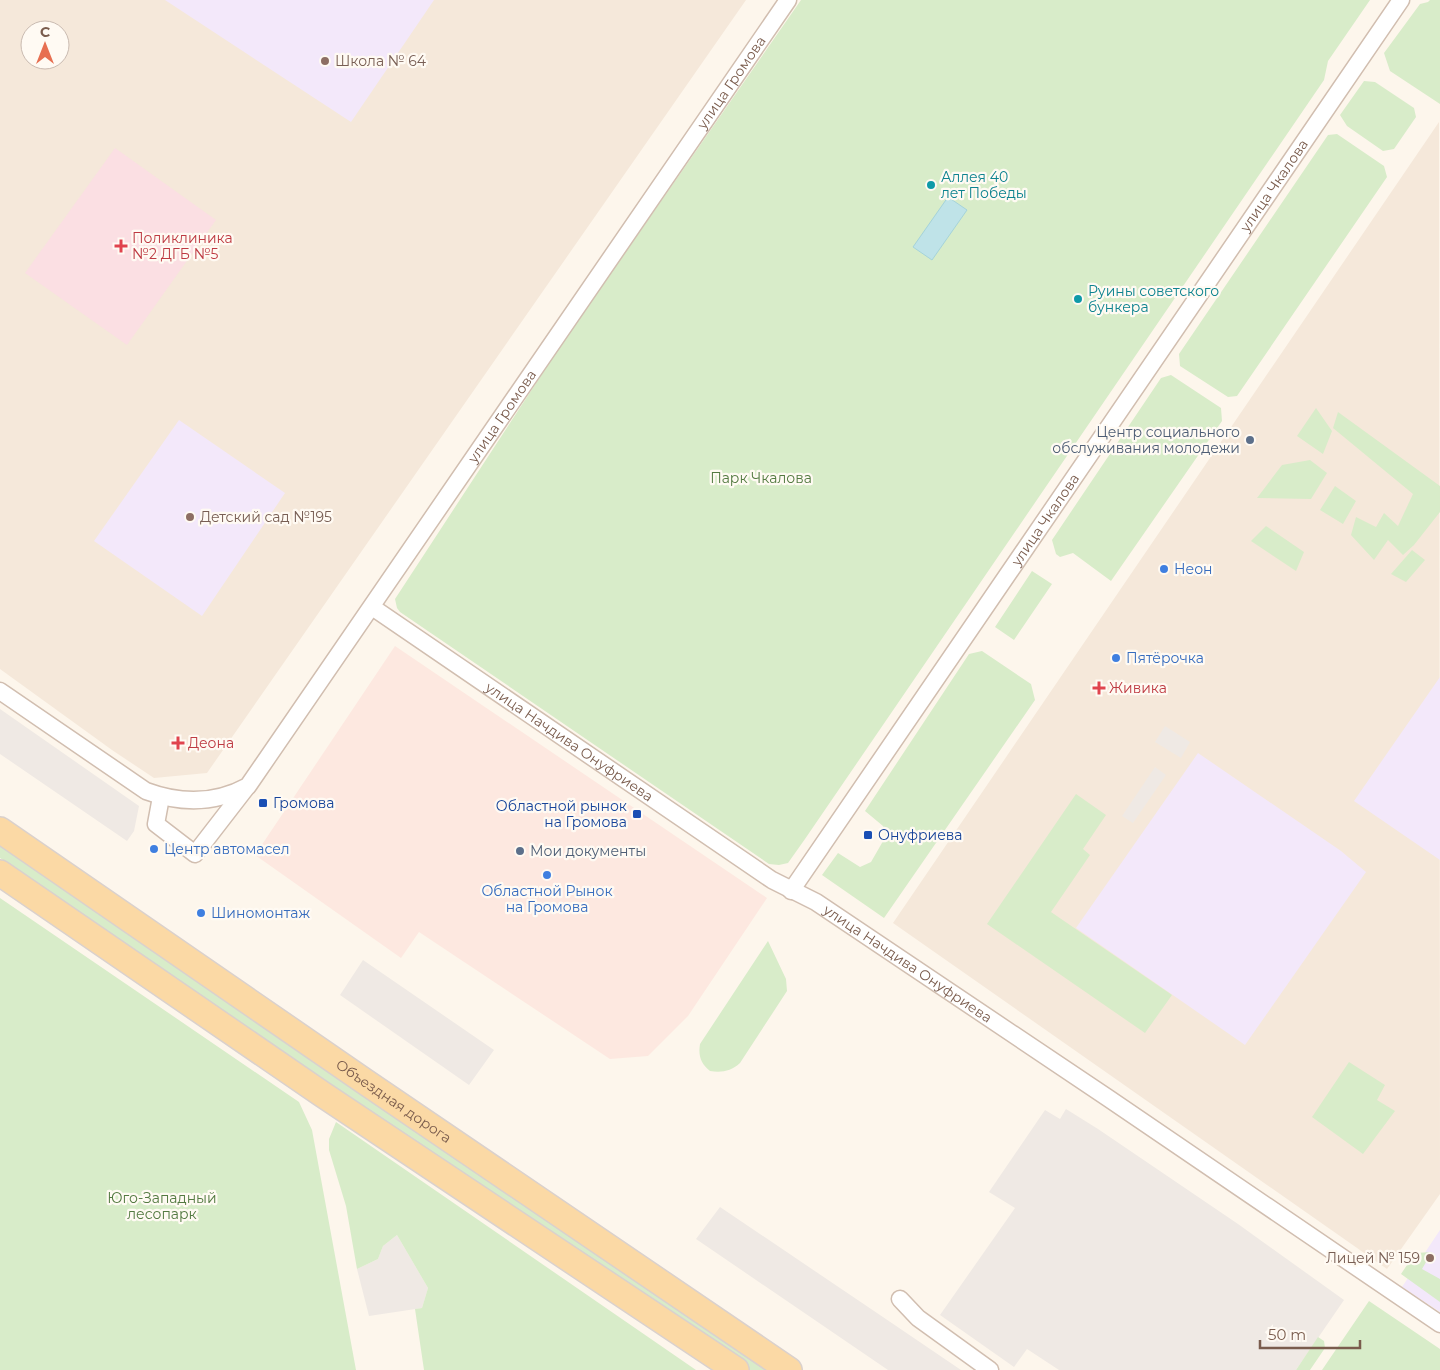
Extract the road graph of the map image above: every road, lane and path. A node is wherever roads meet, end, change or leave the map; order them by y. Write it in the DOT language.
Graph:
graph roads {
  1 [pos="788,0"];
  2 [pos="1401,0"];
  3 [pos="372,607"];
  4 [pos="0,692"];
  5 [pos="248,786"];
  6 [pos="161,797"];
  7 [pos="0,830"];
  8 [pos="0,873"];
  9 [pos="791,891"];
  10 [pos="900,1299"];
  11 [pos="1440,1324"];
  12 [pos="736,1370"];
  13 [pos="789,1370"];
  14 [pos="990,1370"];
  1 -- 3 [label="street, улица Громова"];
  2 -- 9 [label="street, улица Чкалова"];
  3 -- 5 [label="street, улица Громова"];
  3 -- 9 [label="street, улица Начдива Онуфриева"];
  4 -- 6 [label="street"];
  5 -- 6 [label="street"];
  5 -- 6 [label="street, улица Громова"];
  7 -- 13 [label="main road, Объездная дорога"];
  8 -- 12 [label="main road"];
  9 -- 11 [label="street, улица Начдива Онуфриева"];
  10 -- 14 [label="street"];
}
